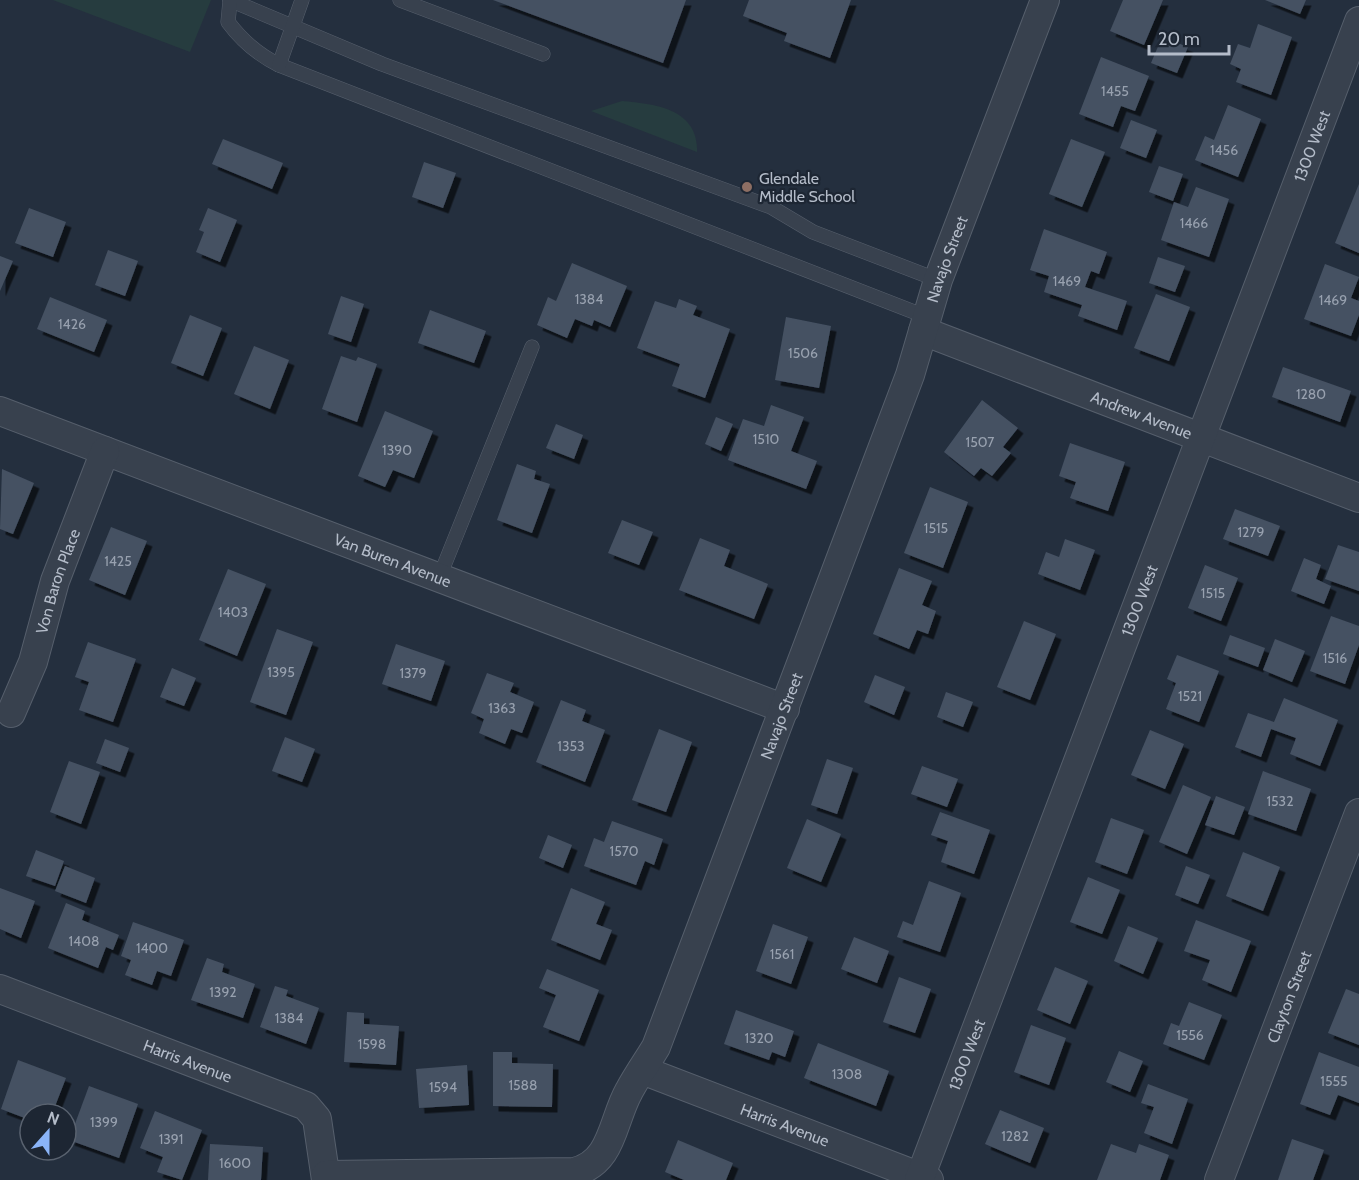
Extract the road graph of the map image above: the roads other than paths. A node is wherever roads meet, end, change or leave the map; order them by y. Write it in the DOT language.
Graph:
graph roads {
  1 [pos="230,0"];
  2 [pos="302,0"];
  3 [pos="400,0"];
  4 [pos="1045,0"];
  5 [pos="1359,21"];
  6 [pos="292,26"];
  7 [pos="543,54"];
  8 [pos="279,65"];
  9 [pos="938,280"];
  10 [pos="925,324"];
  11 [pos="532,346"];
  12 [pos="0,411"];
  13 [pos="1201,438"];
  14 [pos="105,451"];
  15 [pos="1359,498"];
  16 [pos="439,578"];
  17 [pos="785,709"];
  18 [pos="11,713"];
  19 [pos="1359,813"];
  20 [pos="0,988"];
  21 [pos="642,1070"];
  22 [pos="326,1177"];
  23 [pos="922,1179"];
  24 [pos="1219,1180"];
  1 -- 6 [label="lane"];
  1 -- 8 [label="lane"];
  2 -- 6 [label="lane"];
  3 -- 7 [label="lane"];
  4 -- 9 [label="street, Navajo Street"];
  5 -- 13 [label="street, 1300 West"];
  6 -- 8 [label="lane"];
  6 -- 9 [label="lane"];
  8 -- 10 [label="lane"];
  9 -- 10 [label="street, Navajo Street"];
  10 -- 13 [label="street, Andrew Avenue"];
  10 -- 17 [label="street, Navajo Street"];
  11 -- 16 [label="lane"];
  12 -- 14 [label="street, Van Buren Avenue"];
  13 -- 15 [label="street, Andrew Avenue"];
  13 -- 23 [label="street, 1300 West"];
  14 -- 16 [label="street, Van Buren Avenue"];
  14 -- 18 [label="street, Von Baron Place"];
  16 -- 17 [label="street, Van Buren Avenue"];
  17 -- 21 [label="street, Navajo Street"];
  19 -- 24 [label="street, Clayton Street"];
  20 -- 22 [label="street, Harris Avenue"];
  21 -- 22 [label="street, Navajo Street"];
  21 -- 23 [label="street, Harris Avenue"];
}
